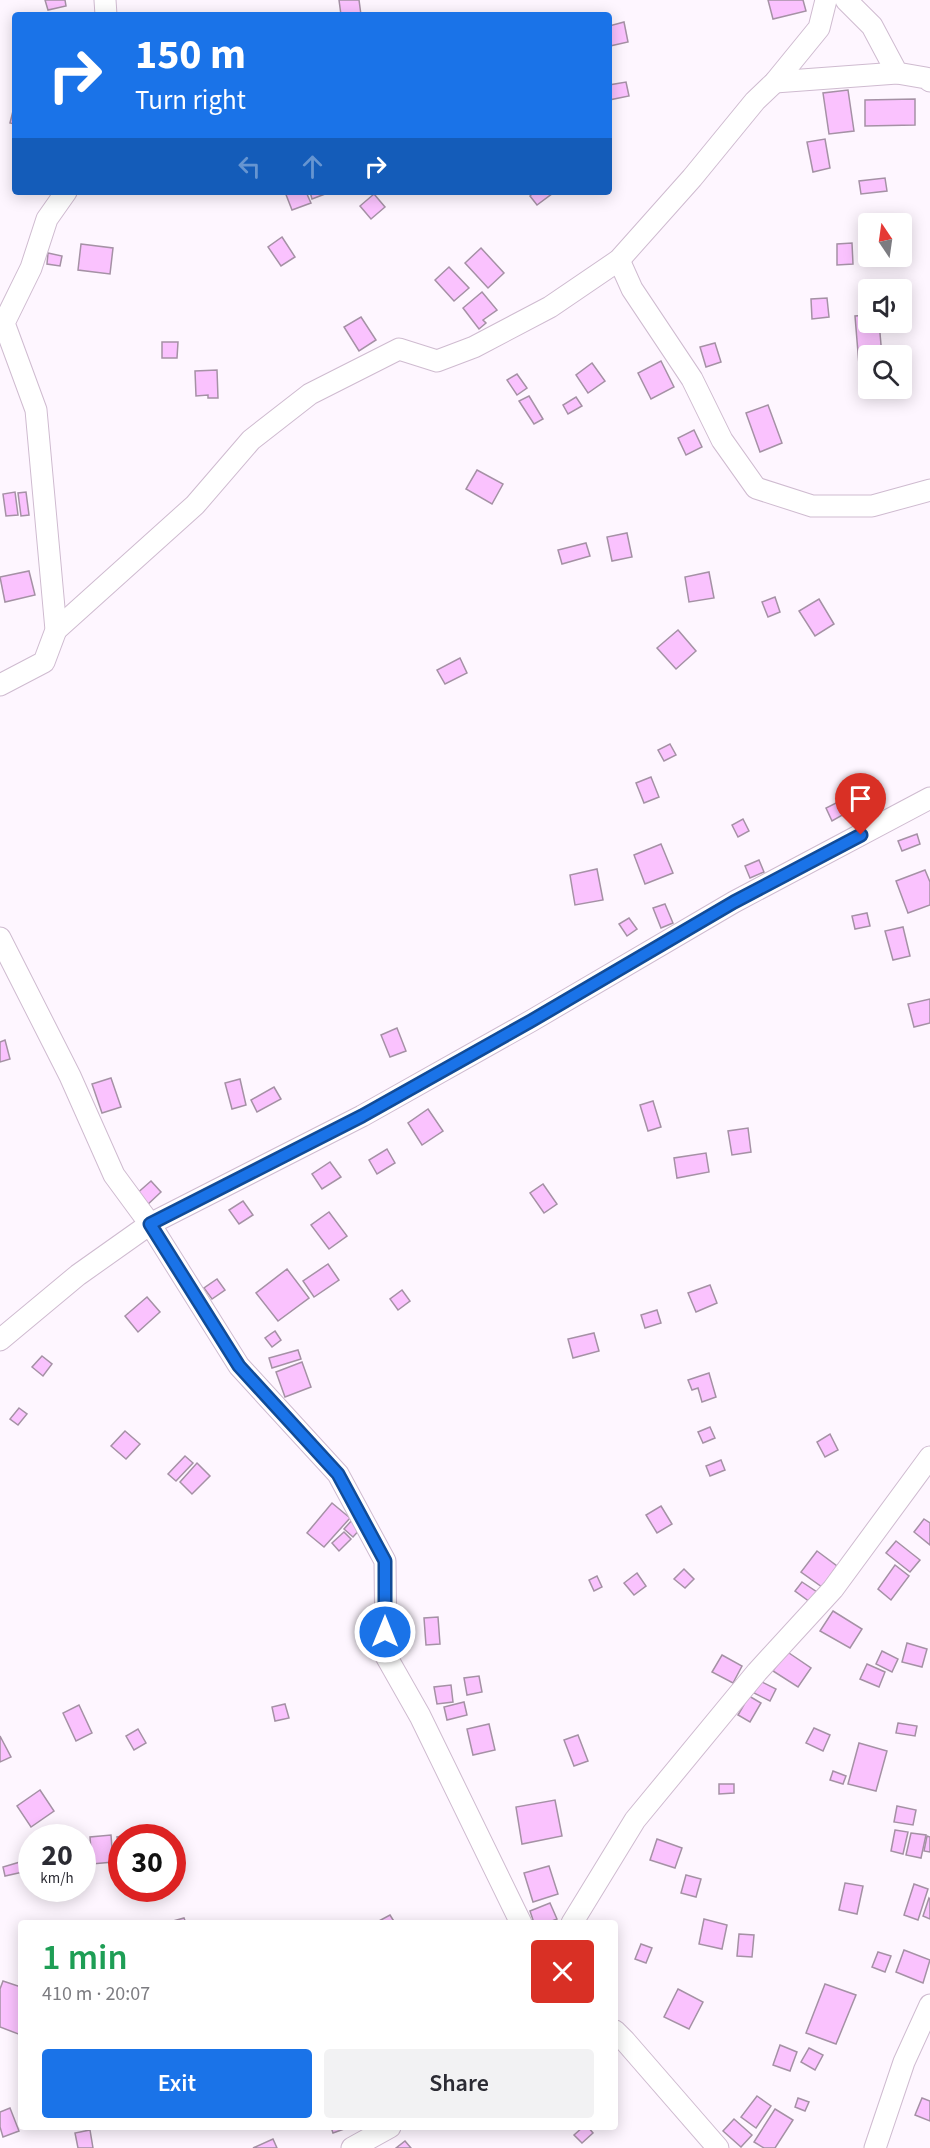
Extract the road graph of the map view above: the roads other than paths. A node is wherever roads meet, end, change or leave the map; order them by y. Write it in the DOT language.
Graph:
graph roads {
  1 [pos="826,0"];
  2 [pos="846,0"];
  3 [pos="897,73"];
  4 [pos="930,81"];
  5 [pos="775,82"];
  6 [pos="64,195"];
  7 [pos="619,260"];
  8 [pos="1,321"];
  9 [pos="930,490"];
  10 [pos="57,630"];
  11 [pos="0,685"];
  12 [pos="928,806"];
  13 [pos="2,947"];
  14 [pos="150,1224"];
  15 [pos="0,1340"];
  16 [pos="930,1457"];
  17 [pos="520,1920"];
  18 [pos="574,1920"];
  19 [pos="930,2004"];
  20 [pos="618,2034"];
  21 [pos="385,2130"];
  22 [pos="352,2148"];
  23 [pos="718,2148"];
  24 [pos="875,2148"];
  1 -- 5 [label="street"];
  2 -- 3 [label="street"];
  3 -- 4 [label="street"];
  3 -- 5 [label="street"];
  5 -- 7 [label="street"];
  6 -- 8 [label="street"];
  7 -- 9 [label="street"];
  7 -- 10 [label="street"];
  8 -- 10 [label="street"];
  10 -- 11 [label="street"];
  12 -- 14 [label="street"];
  13 -- 14 [label="street"];
  14 -- 15 [label="street"];
  14 -- 17 [label="street"];
  16 -- 18 [label="street"];
  19 -- 24 [label="street"];
  20 -- 23 [label="street"];
  21 -- 22 [label="street"];
}
